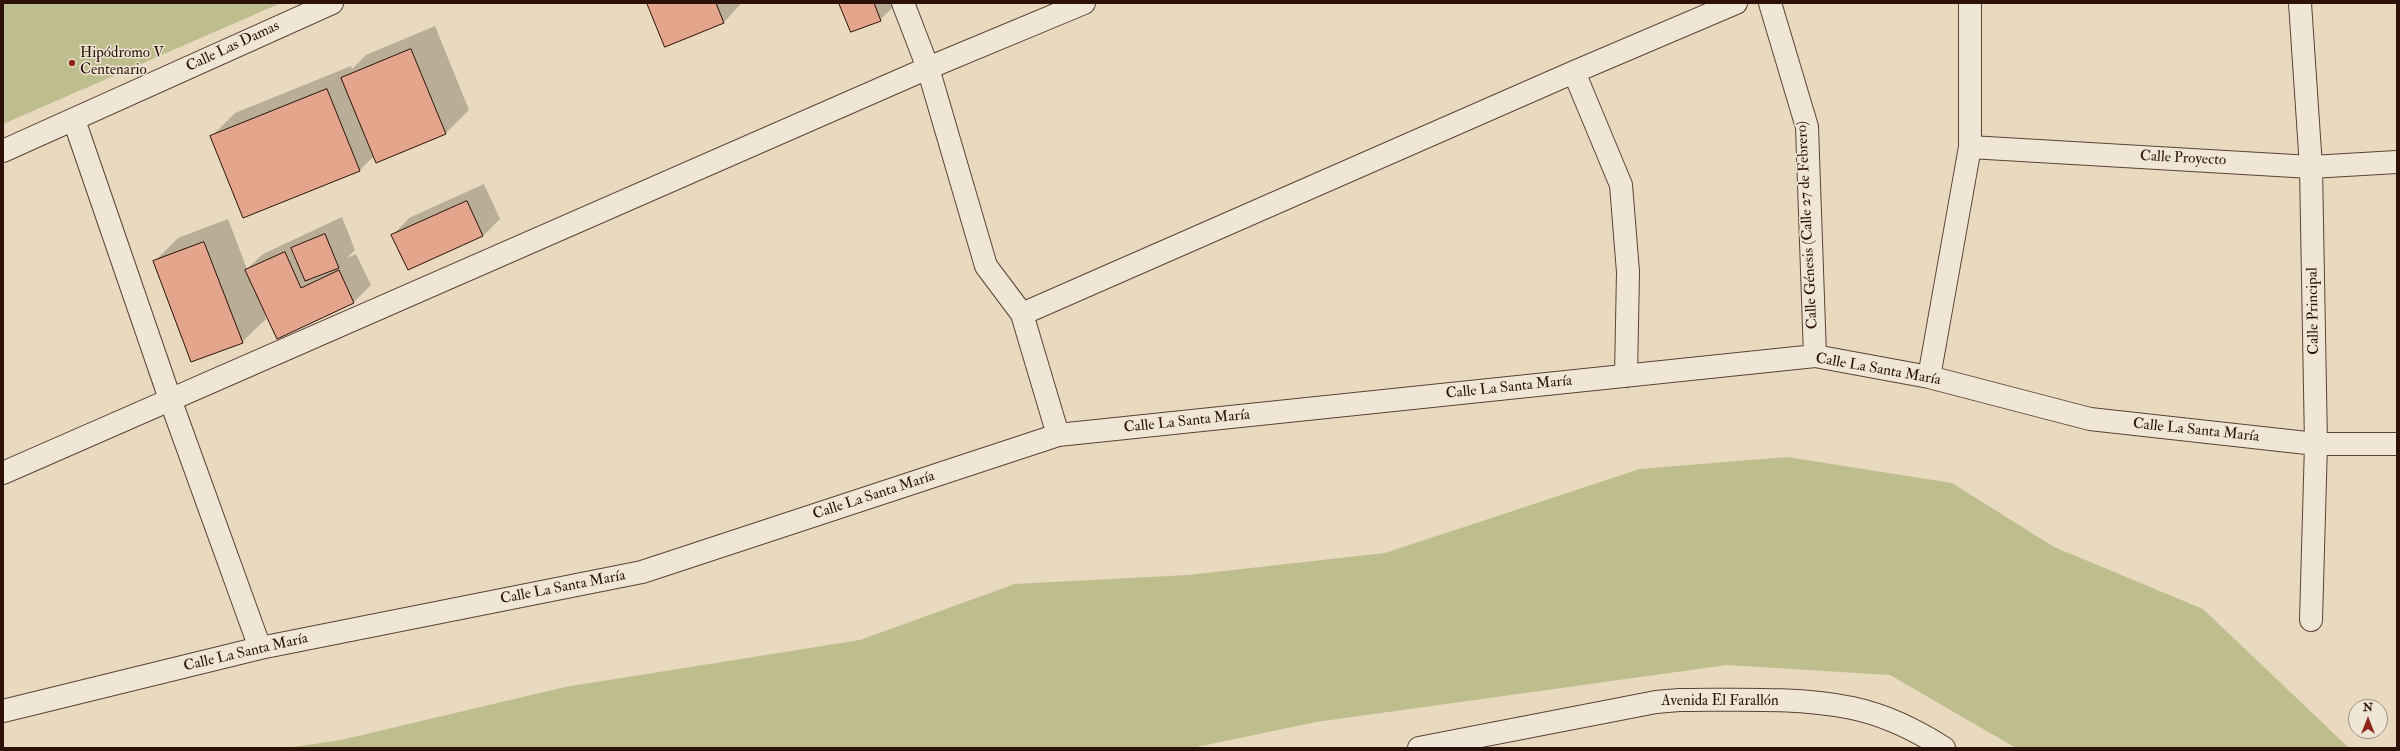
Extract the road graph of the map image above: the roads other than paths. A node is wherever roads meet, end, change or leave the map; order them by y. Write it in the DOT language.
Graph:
graph roads {
  1 [pos="332,3"];
  2 [pos="903,3"];
  3 [pos="1084,3"];
  4 [pos="1736,3"];
  5 [pos="1770,3"];
  6 [pos="1970,3"];
  7 [pos="2300,3"];
  8 [pos="928,68"];
  9 [pos="1574,72"];
  10 [pos="74,120"];
  11 [pos="1970,147"];
  12 [pos="3,151"];
  13 [pos="2397,162"];
  14 [pos="2311,167"];
  15 [pos="1022,314"];
  16 [pos="1815,356"];
  17 [pos="1626,376"];
  18 [pos="1929,377"];
  19 [pos="170,399"];
  20 [pos="1058,435"];
  21 [pos="2316,444"];
  22 [pos="2397,444"];
  23 [pos="3,473"];
  24 [pos="2311,620"];
  25 [pos="260,648"];
  26 [pos="3,711"];
  27 [pos="1419,748"];
  28 [pos="1944,748"];
  1 -- 10 [label="street, Calle Las Damas"];
  2 -- 8 [label="street"];
  3 -- 8 [label="street"];
  4 -- 9 [label="street"];
  5 -- 16 [label="street, Calle Génesis (Calle 27 de Febrero)"];
  6 -- 11 [label="street"];
  7 -- 14 [label="street, Calle Principal"];
  8 -- 15 [label="street"];
  8 -- 19 [label="street"];
  9 -- 15 [label="street"];
  9 -- 17 [label="street"];
  10 -- 12 [label="street, Calle Las Damas"];
  10 -- 19 [label="street"];
  11 -- 14 [label="street, Calle Proyecto"];
  11 -- 18 [label="street"];
  13 -- 14 [label="street, Calle Proyecto"];
  14 -- 21 [label="street, Calle Principal"];
  15 -- 20 [label="street"];
  16 -- 17 [label="street, Calle La Santa María"];
  16 -- 18 [label="street, Calle La Santa María"];
  17 -- 20 [label="street, Calle La Santa María"];
  18 -- 21 [label="street, Calle La Santa María"];
  19 -- 23 [label="street"];
  19 -- 25 [label="street"];
  20 -- 25 [label="street, Calle La Santa María"];
  21 -- 22 [label="street, Calle La Santa María"];
  21 -- 24 [label="street, Calle Principal"];
  25 -- 26 [label="street, Calle La Santa María"];
  27 -- 28 [label="street, Avenida El Farallón"];
}
